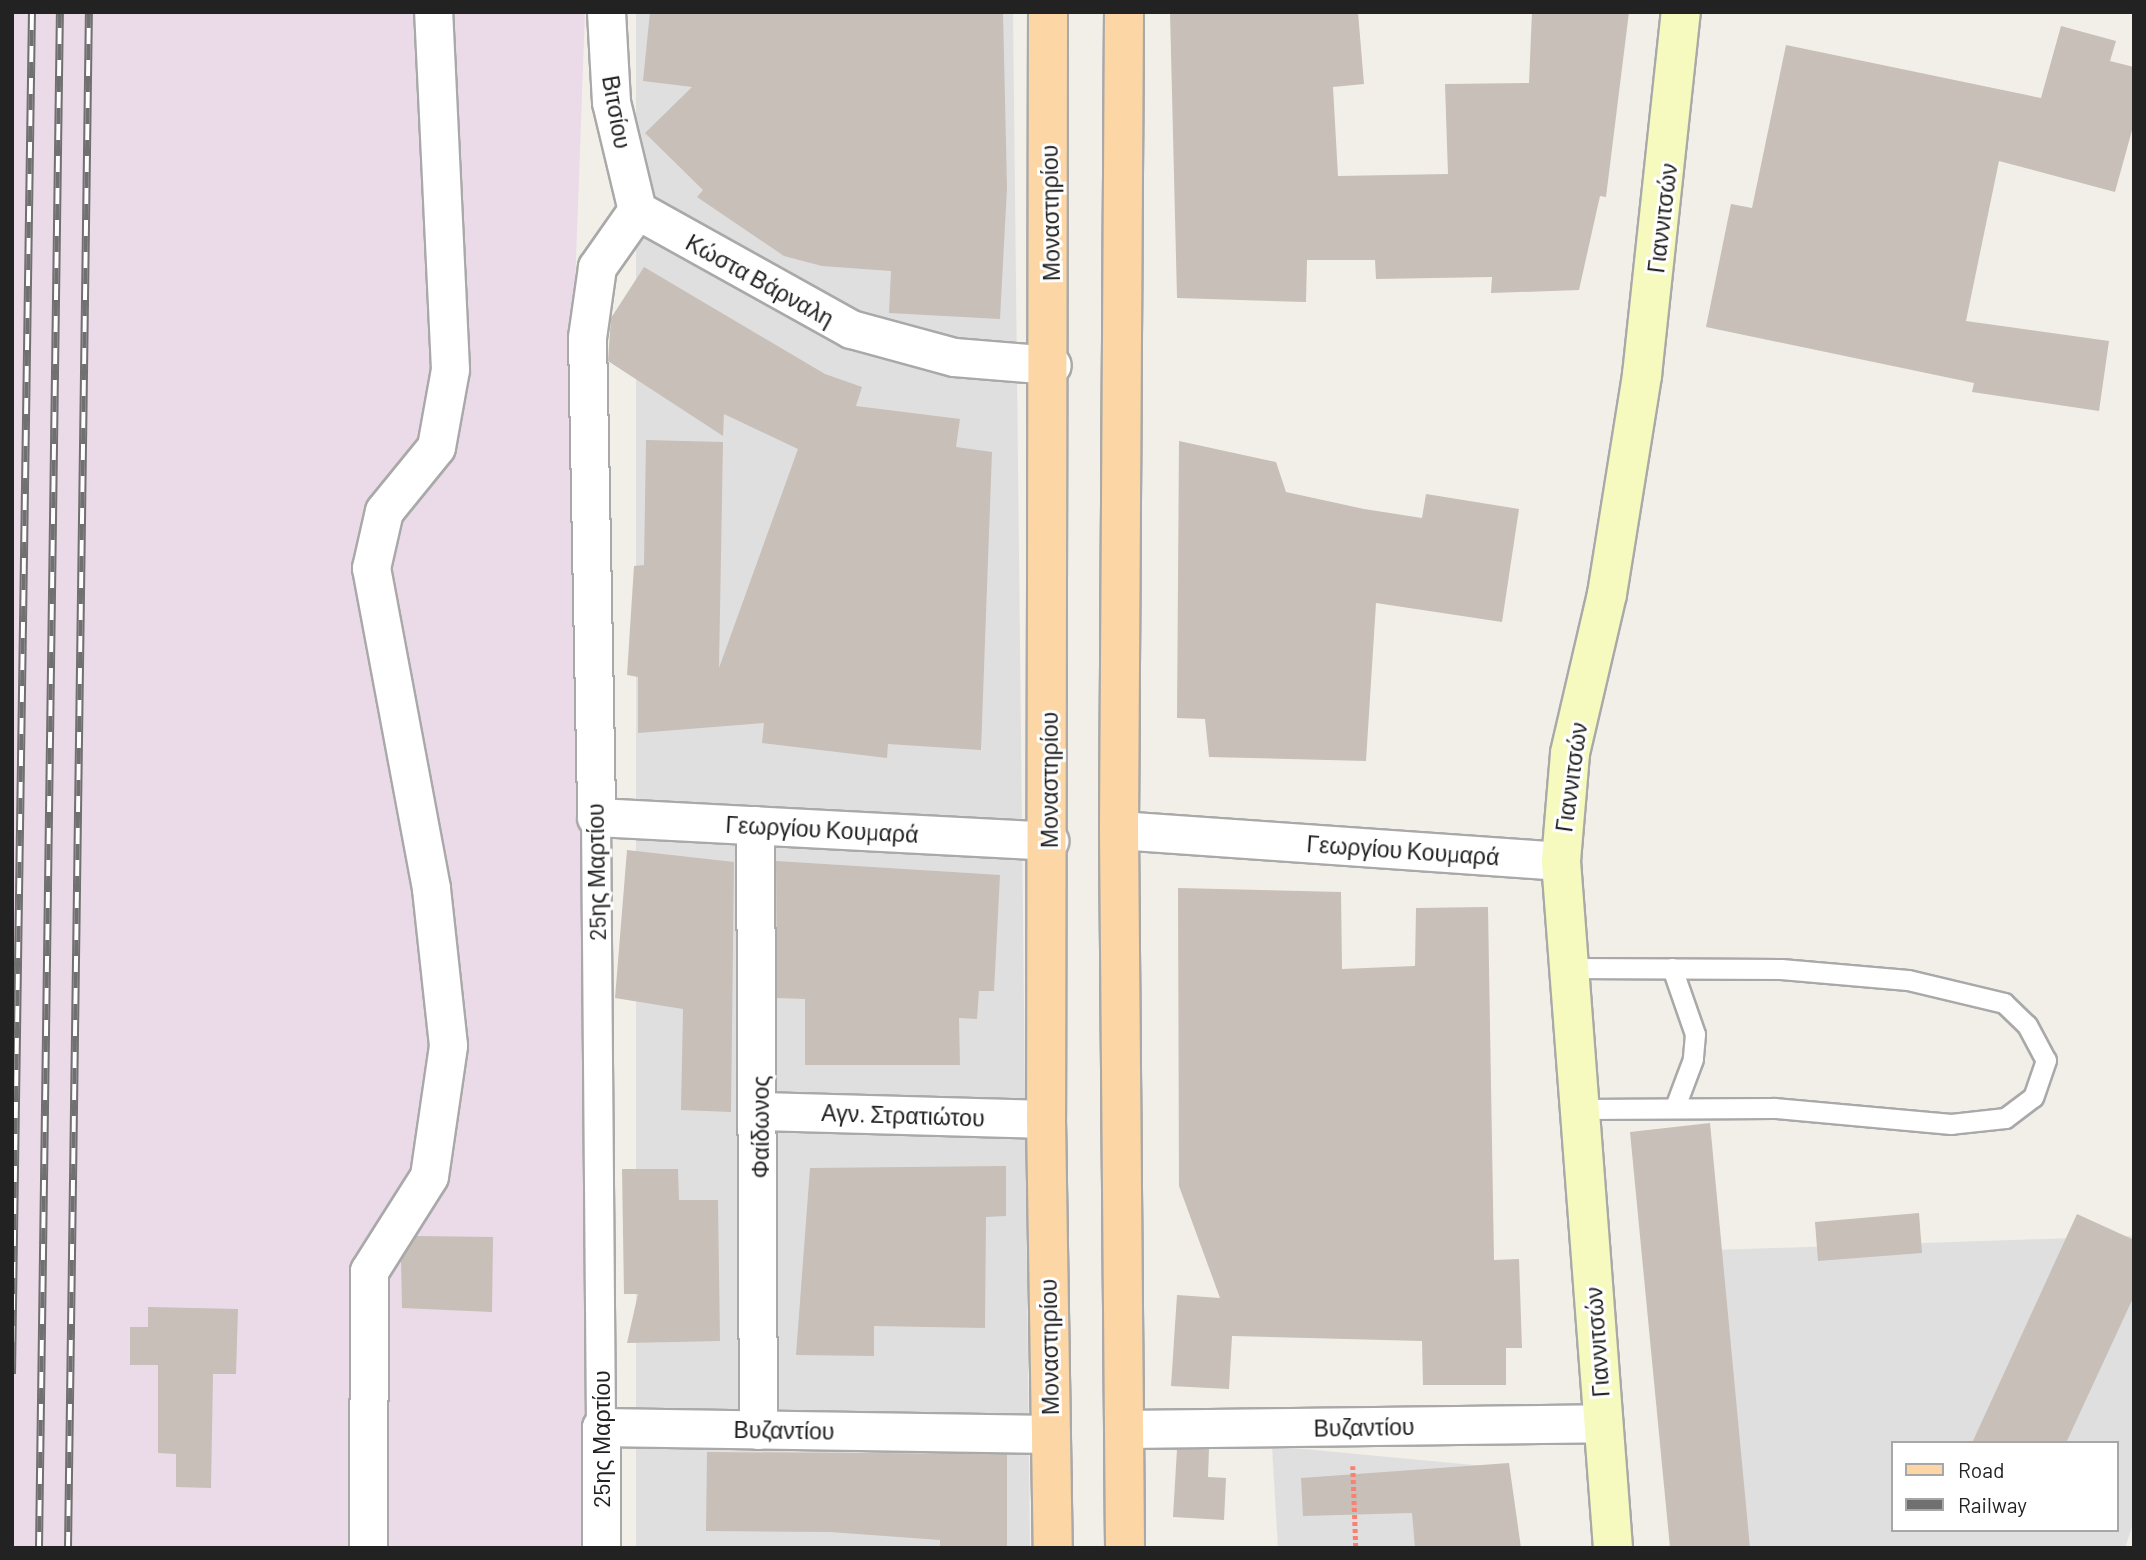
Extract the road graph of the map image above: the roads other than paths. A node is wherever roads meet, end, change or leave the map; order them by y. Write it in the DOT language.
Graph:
graph roads {
  1 [pos="433,12"];
  2 [pos="606,12"];
  3 [pos="1048,12"];
  4 [pos="1124,12"];
  5 [pos="1681,12"];
  6 [pos="637,210"];
  7 [pos="1052,365"];
  8 [pos="596,817"];
  9 [pos="755,825"];
  10 [pos="1119,830"];
  11 [pos="1049,841"];
  12 [pos="1560,862"];
  13 [pos="1571,968"];
  14 [pos="1672,968"];
  15 [pos="1675,1107"];
  16 [pos="1580,1109"];
  17 [pos="761,1111"];
  18 [pos="1046,1119"];
  19 [pos="1603,1423"];
  20 [pos="601,1427"];
  21 [pos="1125,1429"];
  22 [pos="758,1430"];
  23 [pos="1051,1434"];
  24 [pos="368,1548"];
  25 [pos="601,1548"];
  26 [pos="1053,1548"];
  27 [pos="1125,1548"];
  28 [pos="1613,1548"];
  1 -- 24 [label="street"];
  2 -- 6 [label="street, Βιτσίου"];
  3 -- 7 [label="main road, Μοναστηρίου"];
  4 -- 10 [label="main road"];
  5 -- 12 [label="main road, Γιαννιτσών"];
  6 -- 7 [label="street, Κώστα Βάρναλη"];
  6 -- 8 [label="street, 25ης Μαρτίου"];
  7 -- 11 [label="main road, Μοναστηρίου"];
  8 -- 9 [label="street, Γεωργίου Κουμαρά"];
  8 -- 20 [label="street, 25ης Μαρτίου"];
  9 -- 11 [label="street, Γεωργίου Κουμαρά"];
  9 -- 17 [label="street, Φαίδωνος"];
  10 -- 12 [label="street, Γεωργίου Κουμαρά"];
  10 -- 21 [label="main road"];
  11 -- 18 [label="main road, Μοναστηρίου"];
  12 -- 13 [label="main road, Γιαννιτσών"];
  13 -- 14 [label="lane"];
  13 -- 16 [label="main road, Γιαννιτσών"];
  14 -- 15 [label="lane"];
  14 -- 15 [label="lane"];
  15 -- 16 [label="lane"];
  16 -- 19 [label="main road, Γιαννιτσών"];
  17 -- 18 [label="street, Αγν. Στρατιώτου"];
  17 -- 22 [label="street, Φαίδωνος"];
  18 -- 23 [label="main road, Μοναστηρίου"];
  19 -- 21 [label="street, Βυζαντίου"];
  19 -- 28 [label="main road, Γιαννιτσών"];
  20 -- 22 [label="street, Βυζαντίου"];
  20 -- 25 [label="street, 25ης Μαρτίου"];
  21 -- 27 [label="main road"];
  22 -- 23 [label="street, Βυζαντίου"];
  23 -- 26 [label="main road, Μοναστηρίου"];
}
